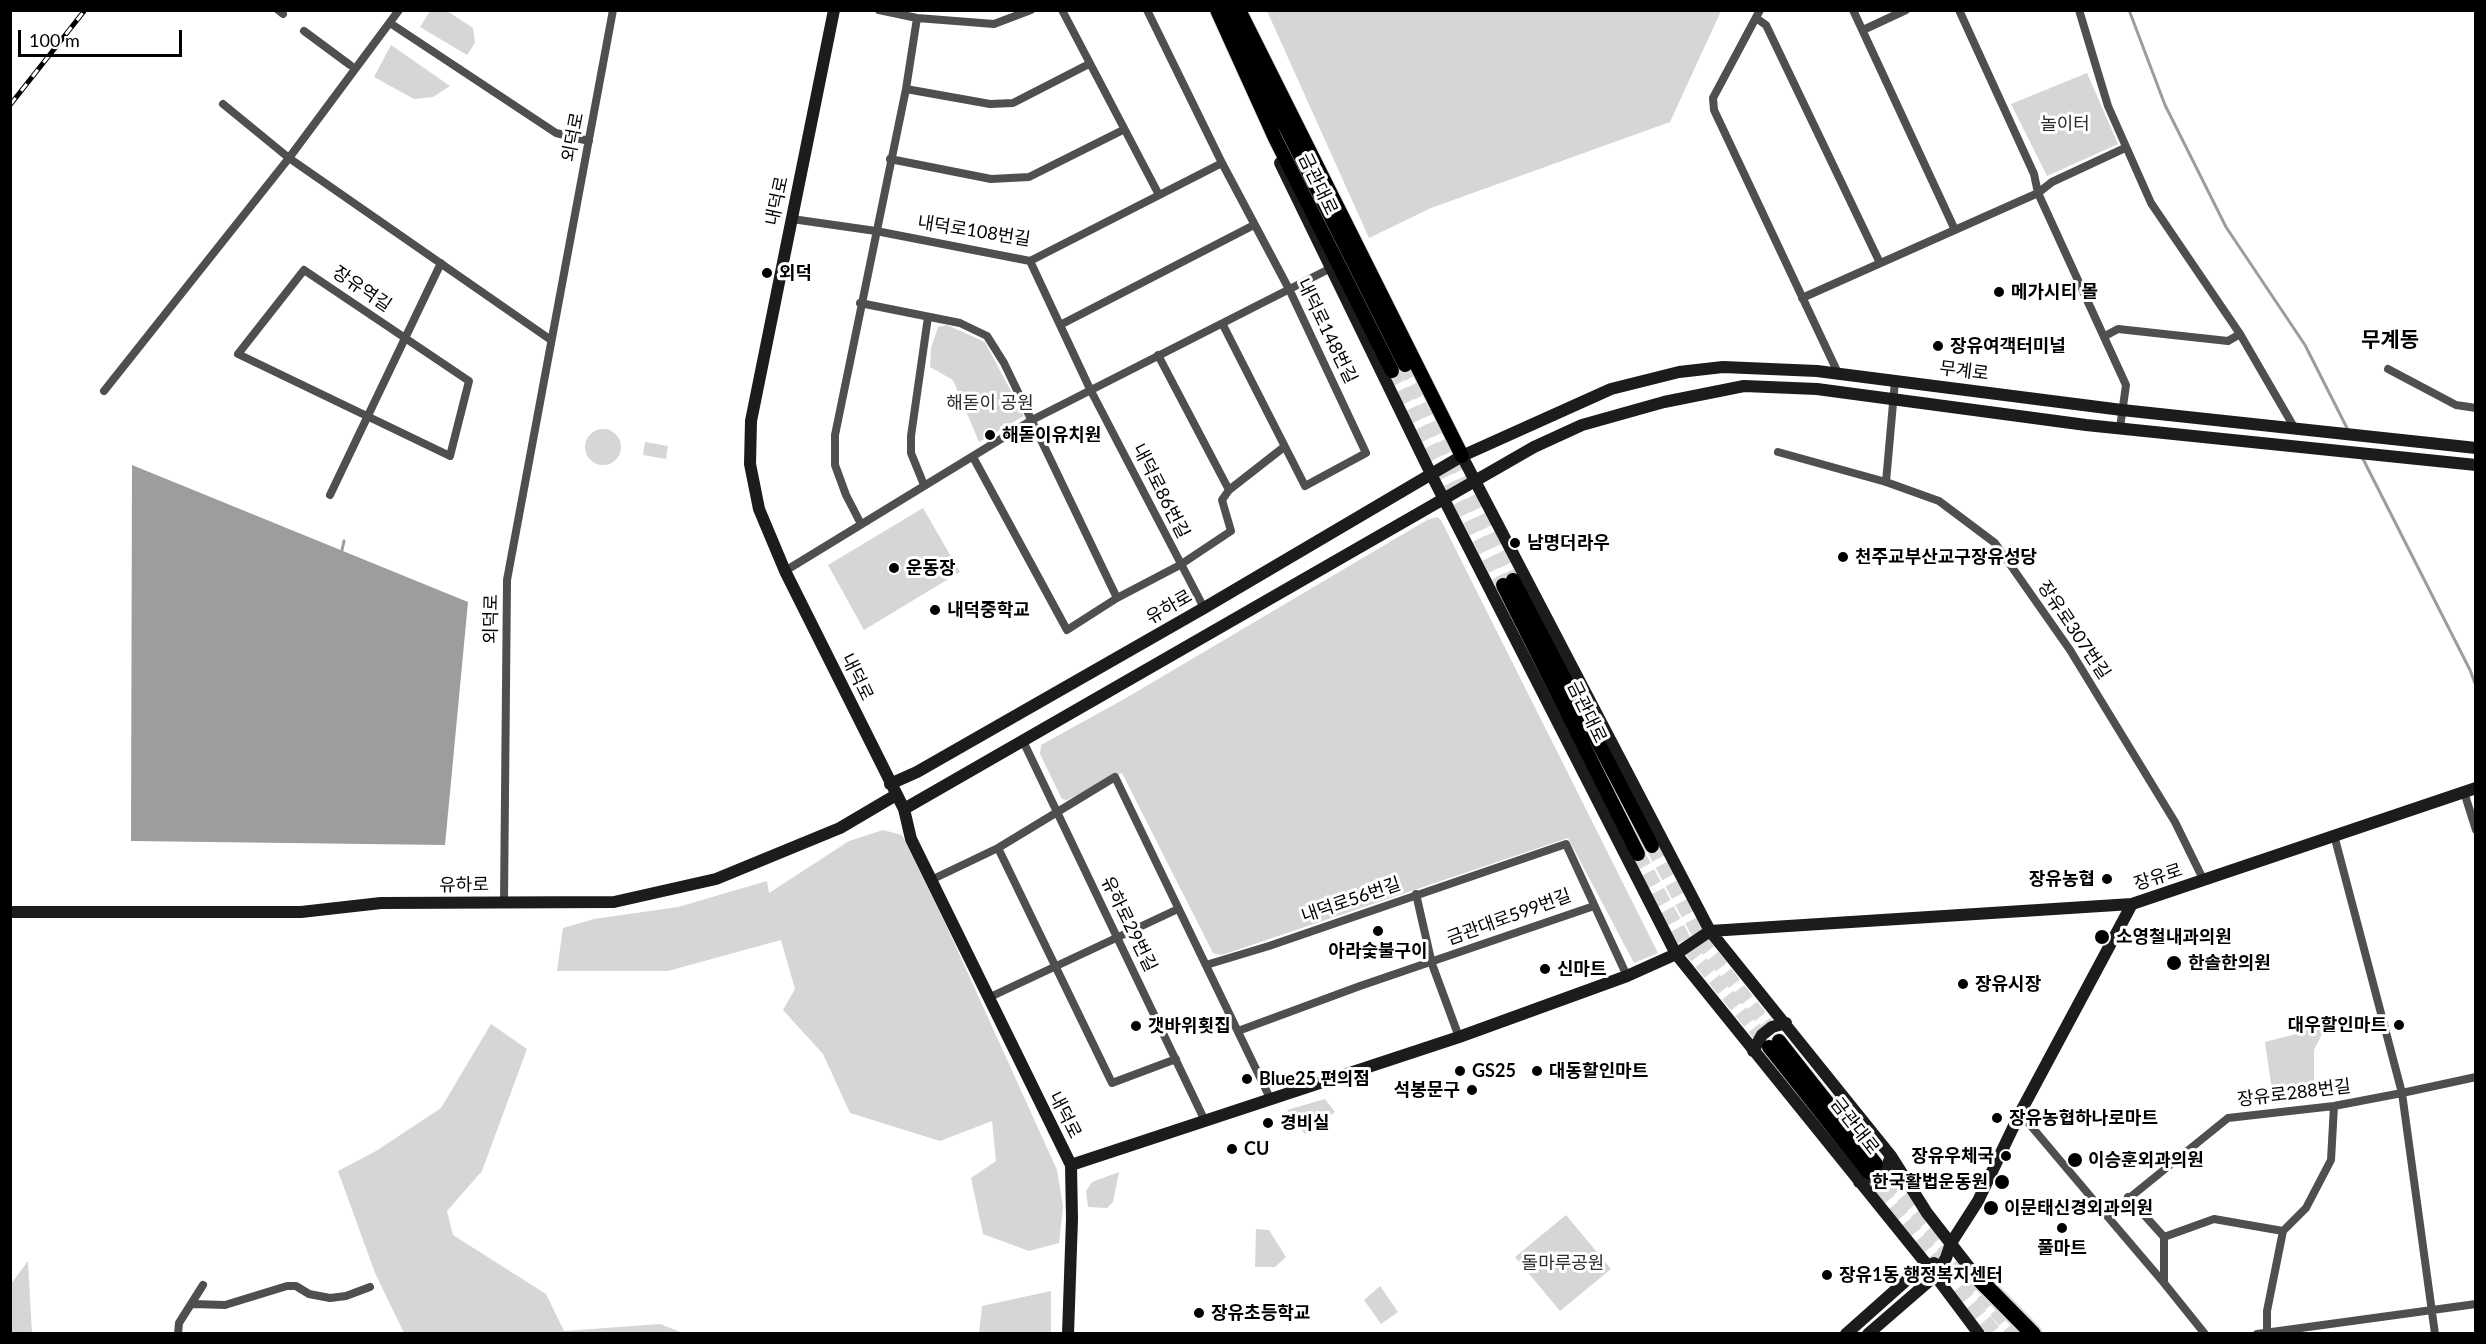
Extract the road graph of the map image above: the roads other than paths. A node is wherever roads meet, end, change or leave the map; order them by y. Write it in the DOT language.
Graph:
graph roads {
  1 [pos="399,10"];
  2 [pos="613,10"];
  3 [pos="834,10"];
  4 [pos="879,10"];
  5 [pos="1031,10"];
  6 [pos="1062,10"];
  7 [pos="1147,10"];
  8 [pos="1217,10"];
  9 [pos="1227,10"];
  10 [pos="1239,10"];
  11 [pos="1853,10"];
  12 [pos="1906,10"];
  13 [pos="1959,10"];
  14 [pos="2079,10"];
  15 [pos="1758,14"];
  16 [pos="917,18"];
  17 [pos="390,23"];
  18 [pos="1863,30"];
  19 [pos="304,31"];
  20 [pos="1089,64"];
  21 [pos="350,65"];
  22 [pos="1245,72"];
  23 [pos="906,89"];
  24 [pos="223,104"];
  25 [pos="1123,130"];
  26 [pos="589,141"];
  27 [pos="2125,148"];
  28 [pos="289,158"];
  29 [pos="890,159"];
  30 [pos="1222,163"];
  31 [pos="2038,193"];
  32 [pos="1158,194"];
  33 [pos="792,219"];
  34 [pos="1254,225"];
  35 [pos="1955,230"];
  36 [pos="876,231"];
  37 [pos="1030,261"];
  38 [pos="441,263"];
  39 [pos="1880,263"];
  40 [pos="1330,268"];
  41 [pos="1290,291"];
  42 [pos="1802,298"];
  43 [pos="860,303"];
  44 [pos="928,317"];
  45 [pos="1062,324"];
  46 [pos="1223,325"];
  47 [pos="2240,334"];
  48 [pos="2104,336"];
  49 [pos="406,338"];
  50 [pos="551,340"];
  51 [pos="1158,356"];
  52 [pos="2388,369"];
  53 [pos="1838,373"];
  54 [pos="1895,381"];
  55 [pos="1090,389"];
  56 [pos="104,391"];
  57 [pos="1893,400"];
  58 [pos="2475,408"];
  59 [pos="2122,410"];
  60 [pos="367,416"];
  61 [pos="1032,420"];
  62 [pos="2120,428"];
  63 [pos="2299,428"];
  64 [pos="1284,447"];
  65 [pos="2475,448"];
  66 [pos="1779,452"];
  67 [pos="1462,456"];
  68 [pos="973,457"];
  69 [pos="2475,465"];
  70 [pos="1431,474"];
  71 [pos="1475,482"];
  72 [pos="1886,482"];
  73 [pos="924,485"];
  74 [pos="1229,490"];
  75 [pos="330,495"];
  76 [pos="1443,498"];
  77 [pos="861,524"];
  78 [pos="1180,565"];
  79 [pos="785,572"];
  80 [pos="1117,598"];
  81 [pos="1204,608"];
  82 [pos="1023,741"];
  83 [pos="893,790"];
  84 [pos="2470,790"];
  85 [pos="904,809"];
  86 [pos="1057,812"];
  87 [pos="2475,830"];
  88 [pos="2334,835"];
  89 [pos="1652,846"];
  90 [pos="998,848"];
  91 [pos="1638,854"];
  92 [pos="931,880"];
  93 [pos="2204,881"];
  94 [pos="1416,894"];
  95 [pos="504,902"];
  96 [pos="2132,904"];
  97 [pos="1594,906"];
  98 [pos="1178,909"];
  99 [pos="10,912"];
  100 [pos="1710,931"];
  101 [pos="1118,937"];
  102 [pos="1676,954"];
  103 [pos="1432,964"];
  104 [pos="1206,965"];
  105 [pos="1057,968"];
  106 [pos="1627,976"];
  107 [pos="988,998"];
  108 [pos="1786,1023"];
  109 [pos="1238,1031"];
  110 [pos="1459,1037"];
  111 [pos="1774,1044"];
  112 [pos="1753,1051"];
  113 [pos="1176,1059"];
  114 [pos="2475,1077"];
  115 [pos="2402,1093"];
  116 [pos="1270,1098"];
  117 [pos="2334,1106"];
  118 [pos="2020,1113"];
  119 [pos="1205,1121"];
  120 [pos="1891,1156"];
  121 [pos="1071,1165"];
  122 [pos="1868,1172"];
  123 [pos="2128,1197"];
  124 [pos="2107,1215"];
  125 [pos="2283,1231"];
  126 [pos="2164,1238"];
  127 [pos="1951,1243"];
  128 [pos="1931,1271"];
  129 [pos="1976,1276"];
  130 [pos="2164,1283"];
  131 [pos="203,1285"];
  132 [pos="370,1287"];
  133 [pos="193,1304"];
  134 [pos="2475,1304"];
  135 [pos="2431,1310"];
  136 [pos="2264,1333"];
  137 [pos="178,1334"];
  138 [pos="1068,1334"];
  139 [pos="1846,1334"];
  140 [pos="1868,1334"];
  141 [pos="1979,1334"];
  142 [pos="2033,1334"];
  143 [pos="2205,1334"];
  144 [pos="2435,1334"];
  1 -- 17 [label="street"];
  2 -- 26 [label="street, 외덕로"];
  3 -- 33 [label="main road, 내덕로"];
  4 -- 16 [label="street"];
  5 -- 16 [label="street"];
  6 -- 20 [label="street"];
  7 -- 30 [label="street, 내덕로148번길"];
  8 -- 22 [label="main road, 금관대로"];
  9 -- 22 [label="main road, 금관대로"];
  10 -- 67 [label="main road"];
  11 -- 18 [label="street"];
  12 -- 18 [label="street"];
  13 -- 31 [label="street"];
  14 -- 27 [label="street"];
  15 -- 39 [label="street"];
  15 -- 42 [label="street"];
  16 -- 23 [label="street"];
  17 -- 26 [label="street"];
  17 -- 28 [label="street"];
  18 -- 35 [label="street"];
  19 -- 21 [label="street"];
  20 -- 23 [label="street"];
  20 -- 25 [label="street"];
  22 -- 40 [label="main road"];
  23 -- 29 [label="street"];
  24 -- 28 [label="street"];
  25 -- 29 [label="street"];
  25 -- 32 [label="street"];
  26 -- 50 [label="street, 외덕로"];
  27 -- 31 [label="street"];
  27 -- 47 [label="street"];
  28 -- 38 [label="street"];
  28 -- 56 [label="street"];
  29 -- 36 [label="street"];
  30 -- 32 [label="street, 내덕로108번길"];
  30 -- 34 [label="street, 내덕로148번길"];
  31 -- 35 [label="street"];
  31 -- 48 [label="street"];
  32 -- 37 [label="street, 내덕로108번길"];
  33 -- 36 [label="street, 내덕로108번길"];
  33 -- 79 [label="main road, 내덕로"];
  34 -- 41 [label="street, 내덕로148번길"];
  34 -- 45 [label="street"];
  35 -- 39 [label="street"];
  36 -- 37 [label="street, 내덕로108번길"];
  36 -- 43 [label="street"];
  37 -- 45 [label="street, 내덕로86번길"];
  38 -- 49 [label="street"];
  38 -- 50 [label="street"];
  39 -- 42 [label="street"];
  40 -- 41 [label="street"];
  40 -- 70 [label="main road"];
  41 -- 46 [label="street"];
  41 -- 64 [label="street, 내덕로148번길"];
  42 -- 53 [label="street"];
  43 -- 44 [label="street"];
  43 -- 77 [label="street"];
  44 -- 61 [label="street"];
  44 -- 73 [label="street"];
  45 -- 55 [label="street, 내덕로86번길"];
  46 -- 51 [label="street"];
  46 -- 64 [label="street"];
  47 -- 48 [label="street"];
  47 -- 63 [label="street"];
  48 -- 59 [label="street"];
  49 -- 60 [label="street"];
  49 -- 60 [label="street, 장유역길"];
  49 -- 60 [label="street, 장유역길"];
  50 -- 95 [label="street, 외덕로"];
  51 -- 55 [label="street"];
  51 -- 74 [label="street"];
  52 -- 58 [label="street"];
  53 -- 54 [label="main road, 무계로"];
  53 -- 67 [label="main road, 무계로"];
  54 -- 57 [label="street"];
  54 -- 59 [label="main road, 무계로"];
  55 -- 61 [label="street"];
  55 -- 78 [label="street, 내덕로86번길"];
  57 -- 62 [label="main road"];
  57 -- 71 [label="main road"];
  57 -- 72 [label="street"];
  59 -- 62 [label="street"];
  59 -- 63 [label="main road, 무계로"];
  60 -- 75 [label="street"];
  61 -- 68 [label="street"];
  61 -- 80 [label="street"];
  62 -- 69 [label="main road"];
  63 -- 65 [label="main road, 무계로"];
  64 -- 74 [label="street"];
  66 -- 72 [label="street, 장유로307번길"];
  67 -- 70 [label="main road, 유하로"];
  67 -- 71 [label="main road"];
  68 -- 73 [label="street"];
  68 -- 80 [label="street"];
  70 -- 76 [label="main road"];
  70 -- 81 [label="main road, 유하로"];
  71 -- 76 [label="main road"];
  71 -- 100 [label="main road"];
  72 -- 93 [label="street, 장유로307번길"];
  73 -- 77 [label="street"];
  74 -- 78 [label="street"];
  76 -- 82 [label="main road"];
  76 -- 102 [label="main road"];
  77 -- 79 [label="street"];
  78 -- 80 [label="street"];
  78 -- 81 [label="street, 내덕로86번길"];
  79 -- 83 [label="main road, 내덕로"];
  81 -- 83 [label="main road, 유하로"];
  82 -- 85 [label="main road"];
  82 -- 86 [label="street, 유하로29번길"];
  83 -- 85 [label="main road, 내덕로"];
  83 -- 95 [label="main road, 유하로"];
  84 -- 87 [label="street"];
  84 -- 88 [label="main road, 장유로"];
  85 -- 92 [label="main road, 내덕로"];
  86 -- 90 [label="street"];
  86 -- 98 [label="street"];
  86 -- 101 [label="street, 유하로29번길"];
  88 -- 93 [label="main road, 장유로"];
  88 -- 115 [label="street"];
  89 -- 91 [label="main road, 금관대로"];
  90 -- 92 [label="street"];
  90 -- 105 [label="street"];
  92 -- 107 [label="main road, 내덕로"];
  93 -- 96 [label="main road, 장유로"];
  94 -- 97 [label="street, 내덕로56번길"];
  94 -- 103 [label="street"];
  94 -- 104 [label="street, 내덕로56번길"];
  95 -- 99 [label="main road, 유하로"];
  96 -- 100 [label="main road"];
  96 -- 118 [label="main road, 장유로"];
  97 -- 103 [label="street, 금관대로599번길"];
  97 -- 106 [label="street, 금관대로599번길"];
  98 -- 101 [label="street"];
  98 -- 104 [label="street"];
  100 -- 102 [label="main road"];
  100 -- 108 [label="main road"];
  101 -- 105 [label="street"];
  101 -- 113 [label="street, 유하로29번길"];
  102 -- 106 [label="main road"];
  102 -- 112 [label="main road"];
  103 -- 109 [label="street, 금관대로599번길"];
  103 -- 110 [label="street, 금관대로599번길"];
  104 -- 109 [label="street"];
  105 -- 107 [label="street"];
  105 -- 113 [label="street"];
  106 -- 110 [label="main road"];
  107 -- 121 [label="main road, 내덕로"];
  108 -- 112 [label="main road"];
  108 -- 120 [label="main road"];
  109 -- 116 [label="street"];
  110 -- 116 [label="main road"];
  111 -- 122 [label="main road, 금관대로"];
  112 -- 122 [label="main road"];
  113 -- 119 [label="street, 유하로29번길"];
  114 -- 115 [label="street, 장유로288번길"];
  115 -- 117 [label="street, 장유로288번길"];
  115 -- 135 [label="street"];
  116 -- 119 [label="main road"];
  117 -- 123 [label="street, 장유로288번길"];
  117 -- 125 [label="street"];
  118 -- 124 [label="street"];
  118 -- 127 [label="main road, 장유로"];
  119 -- 121 [label="main road"];
  120 -- 122 [label="main road"];
  120 -- 127 [label="main road"];
  121 -- 138 [label="main road, 내덕로"];
  122 -- 128 [label="main road"];
  123 -- 124 [label="street, 장유로288번길"];
  123 -- 126 [label="street"];
  124 -- 130 [label="street"];
  125 -- 126 [label="street"];
  125 -- 136 [label="street"];
  126 -- 130 [label="street"];
  127 -- 128 [label="main road, 장유로"];
  127 -- 129 [label="main road"];
  128 -- 139 [label="main road"];
  128 -- 140 [label="main road"];
  128 -- 141 [label="main road"];
  129 -- 142 [label="highway"];
  130 -- 143 [label="street"];
  131 -- 133 [label="street"];
  132 -- 133 [label="street"];
  133 -- 137 [label="street"];
  134 -- 135 [label="street"];
  135 -- 136 [label="street"];
  135 -- 144 [label="street"];
}
